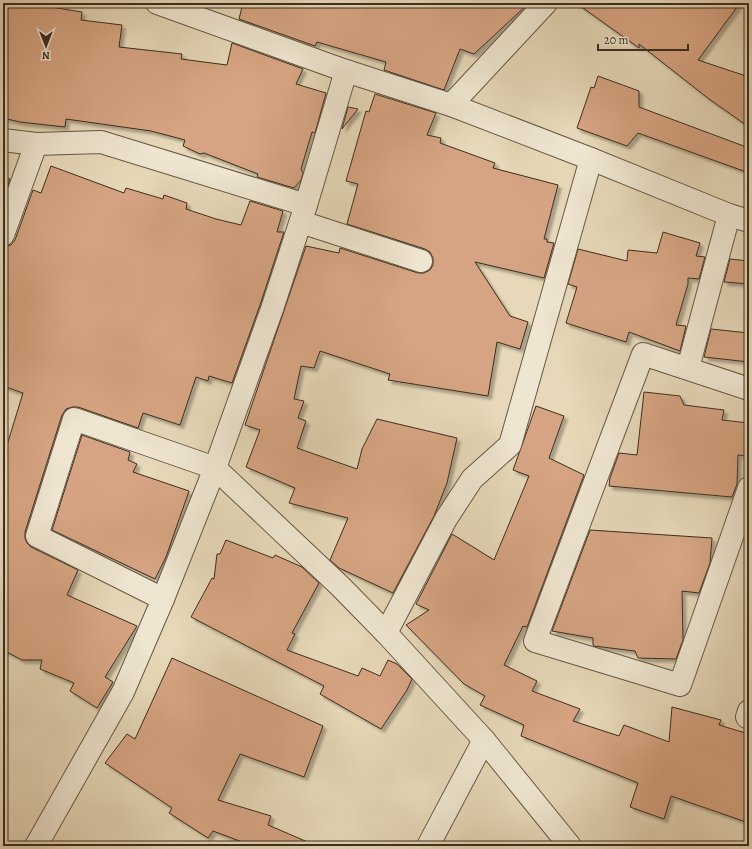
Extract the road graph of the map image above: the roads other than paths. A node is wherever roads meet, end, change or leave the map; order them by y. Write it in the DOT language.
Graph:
graph roads {
  1 [pos="157,3"];
  2 [pos="546,3"];
  3 [pos="346,71"];
  4 [pos="451,105"];
  5 [pos="3,140"];
  6 [pos="36,144"];
  7 [pos="591,159"];
  8 [pos="304,214"];
  9 [pos="739,218"];
  10 [pos="3,235"];
  11 [pos="421,261"];
  12 [pos="688,368"];
  13 [pos="749,389"];
  14 [pos="215,468"];
  15 [pos="749,488"];
  16 [pos="163,599"];
  17 [pos="386,633"];
  18 [pos="749,712"];
  19 [pos="749,717"];
  20 [pos="484,740"];
  21 [pos="36,846"];
  22 [pos="428,846"];
  23 [pos="570,846"];
  1 -- 3 [label="street"];
  2 -- 4 [label="street"];
  3 -- 4 [label="street"];
  3 -- 8 [label="street"];
  4 -- 7 [label="street"];
  5 -- 6 [label="street"];
  6 -- 8 [label="street"];
  6 -- 10 [label="street"];
  7 -- 9 [label="street"];
  7 -- 17 [label="street"];
  8 -- 11 [label="street"];
  8 -- 14 [label="street"];
  9 -- 12 [label="street"];
  12 -- 13 [label="street"];
  12 -- 15 [label="street"];
  14 -- 16 [label="street"];
  14 -- 16 [label="street"];
  14 -- 17 [label="street"];
  16 -- 21 [label="street"];
  17 -- 20 [label="street"];
  18 -- 19 [label="street"];
  20 -- 22 [label="street"];
  20 -- 23 [label="street"];
}
